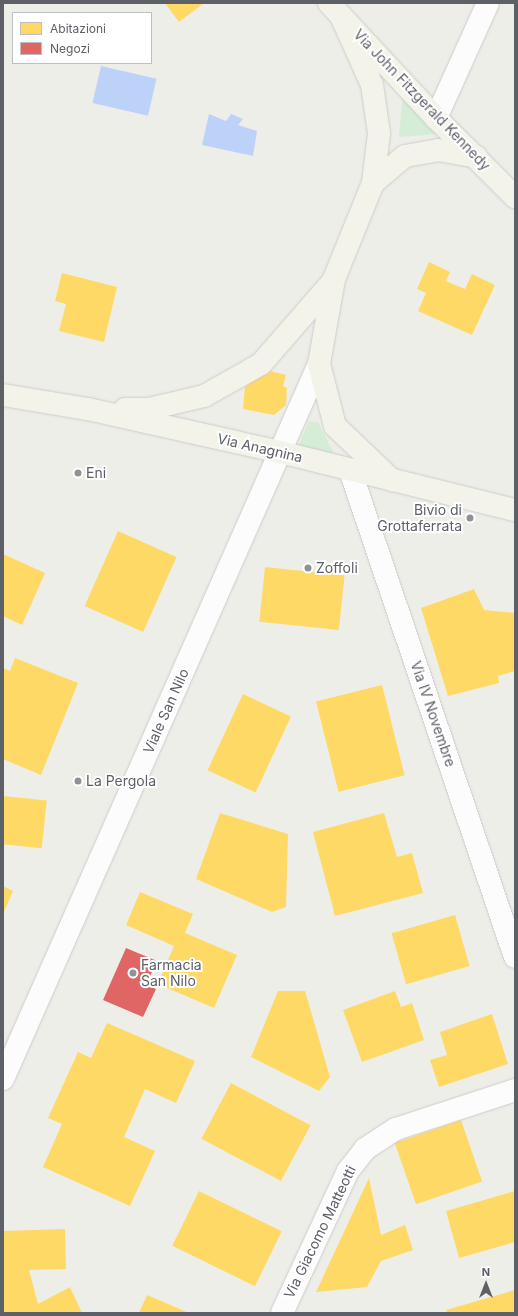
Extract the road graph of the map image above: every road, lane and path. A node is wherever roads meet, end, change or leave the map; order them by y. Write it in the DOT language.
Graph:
graph roads {
  1 [pos="488,3"];
  2 [pos="335,10"];
  3 [pos="436,118"];
  4 [pos="476,158"];
  5 [pos="373,183"];
  6 [pos="515,197"];
  7 [pos="334,279"];
  8 [pos="319,364"];
  9 [pos="3,395"];
  10 [pos="88,409"];
  11 [pos="280,452"];
  12 [pos="350,470"];
  13 [pos="393,481"];
  14 [pos="515,510"];
  15 [pos="515,957"];
  16 [pos="3,1079"];
  17 [pos="515,1090"];
  18 [pos="282,1313"];
  1 -- 3 [label="street"];
  2 -- 3 [label="main road, Via John Fitzgerald Kennedy"];
  2 -- 5 [label="main road"];
  3 -- 4 [label="main road, Via John Fitzgerald Kennedy"];
  4 -- 5 [label="main road"];
  4 -- 6 [label="main road, Via John Fitzgerald Kennedy"];
  5 -- 7 [label="main road"];
  7 -- 8 [label="main road"];
  7 -- 10 [label="main road"];
  8 -- 11 [label="street, Viale San Nilo"];
  8 -- 13 [label="main road"];
  9 -- 10 [label="main road, Via Anagnina"];
  10 -- 11 [label="main road, Via Anagnina"];
  11 -- 12 [label="main road, Via Anagnina"];
  11 -- 16 [label="street, Viale San Nilo"];
  12 -- 13 [label="main road, Via Anagnina"];
  12 -- 15 [label="street, Via IV Novembre"];
  13 -- 14 [label="main road, Via Anagnina"];
  17 -- 18 [label="street, Via Giacomo Matteotti"];
}
